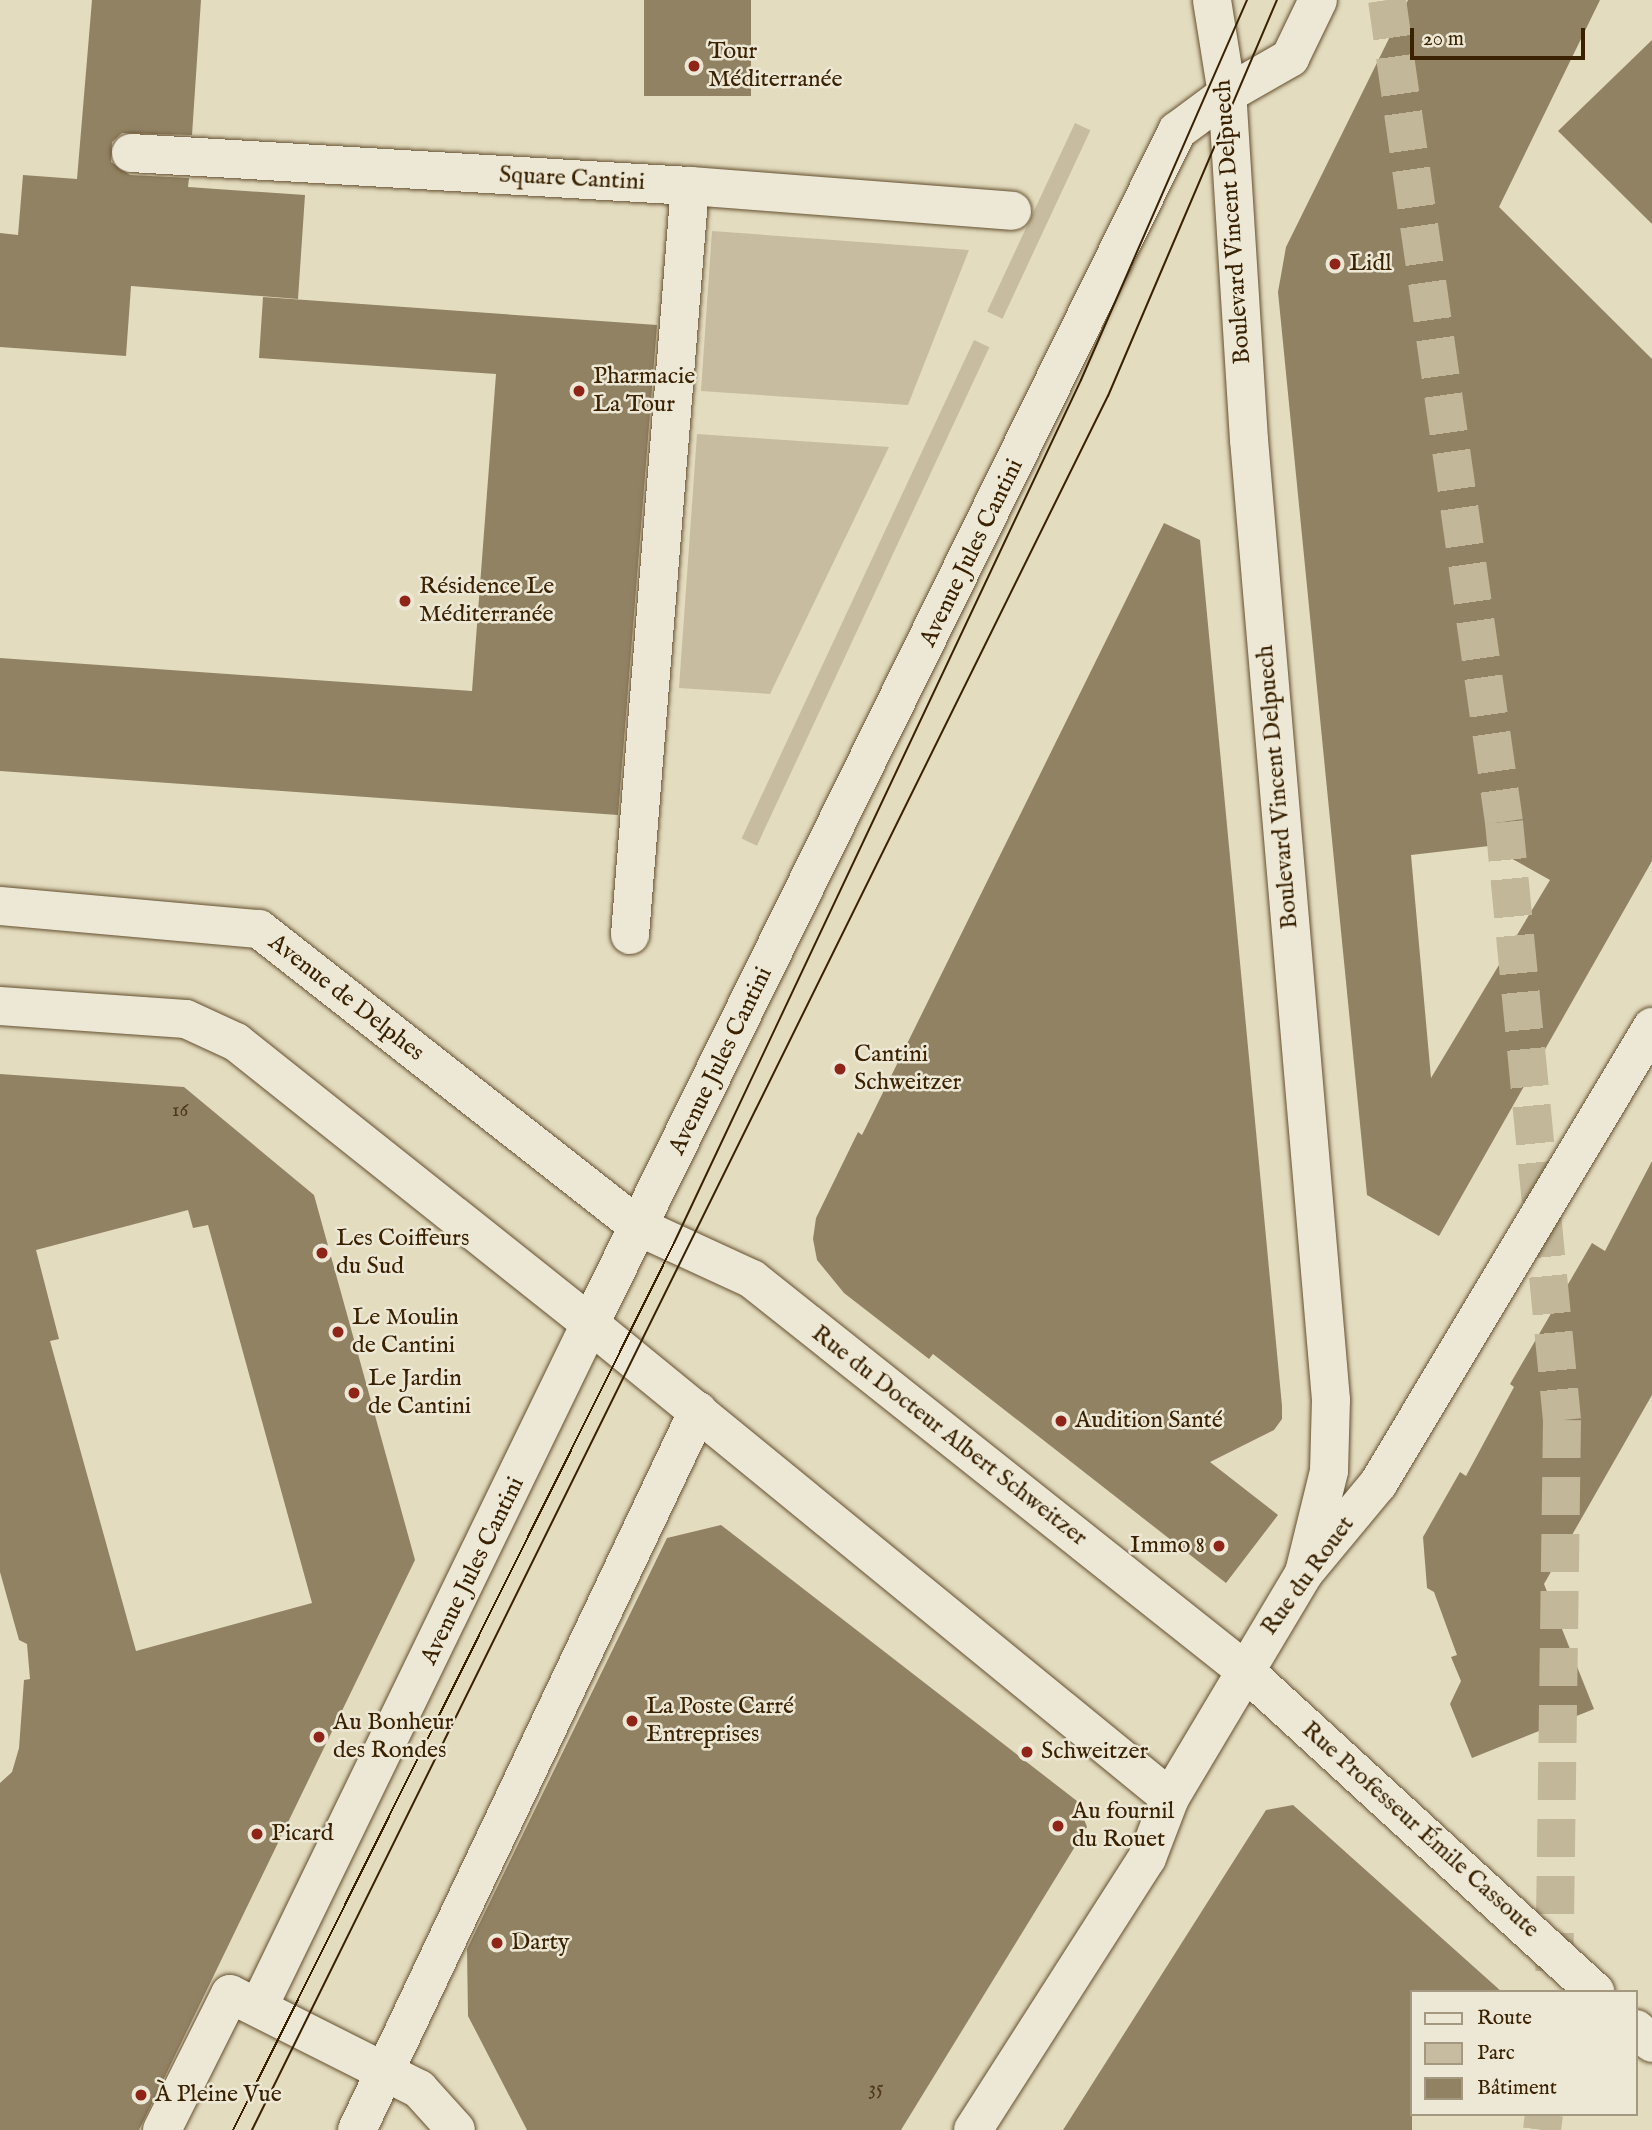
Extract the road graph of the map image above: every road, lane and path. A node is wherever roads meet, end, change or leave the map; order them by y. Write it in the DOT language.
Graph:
graph roads {
  1 [pos="1212,0"];
  2 [pos="1318,0"];
  3 [pos="1227,94"];
  4 [pos="131,153"];
  5 [pos="690,186"];
  6 [pos="1012,211"];
  7 [pos="0,906"];
  8 [pos="631,935"];
  9 [pos="0,1006"];
  10 [pos="1652,1027"];
  11 [pos="639,1227"];
  12 [pos="590,1324"];
  13 [pos="698,1411"];
  14 [pos="1304,1573"];
  15 [pos="1244,1669"];
  16 [pos="1170,1798"];
  17 [pos="1594,1990"];
  18 [pos="259,2006"];
  19 [pos="1638,2031"];
  20 [pos="1652,2043"];
  21 [pos="386,2071"];
  22 [pos="162,2130"];
  23 [pos="357,2130"];
  24 [pos="456,2130"];
  25 [pos="973,2130"];
  1 -- 3 [label="street, Boulevard Vincent Delpuech"];
  2 -- 3 [label="street, Avenue Jules Cantini"];
  3 -- 11 [label="street, Avenue Jules Cantini"];
  3 -- 14 [label="street, Boulevard Vincent Delpuech"];
  4 -- 5 [label="street, Square Cantini"];
  5 -- 6 [label="street, Square Cantini"];
  5 -- 8 [label="street"];
  7 -- 11 [label="street, Avenue de Delphes"];
  9 -- 12 [label="street"];
  10 -- 14 [label="street, Rue du Rouet"];
  11 -- 12 [label="street, Avenue Jules Cantini"];
  11 -- 15 [label="street, Rue du Docteur Albert Schweitzer"];
  12 -- 13 [label="street"];
  12 -- 18 [label="street, Avenue Jules Cantini"];
  13 -- 16 [label="street"];
  13 -- 21 [label="street"];
  14 -- 15 [label="street, Rue du Rouet"];
  15 -- 16 [label="street, Rue du Rouet"];
  15 -- 17 [label="street, Rue Professeur Émile Cassoute"];
  16 -- 25 [label="street, Rue du Rouet"];
  18 -- 21 [label="street"];
  18 -- 22 [label="street"];
  19 -- 20 [label="street"];
  21 -- 23 [label="street"];
  21 -- 24 [label="street"];
}
